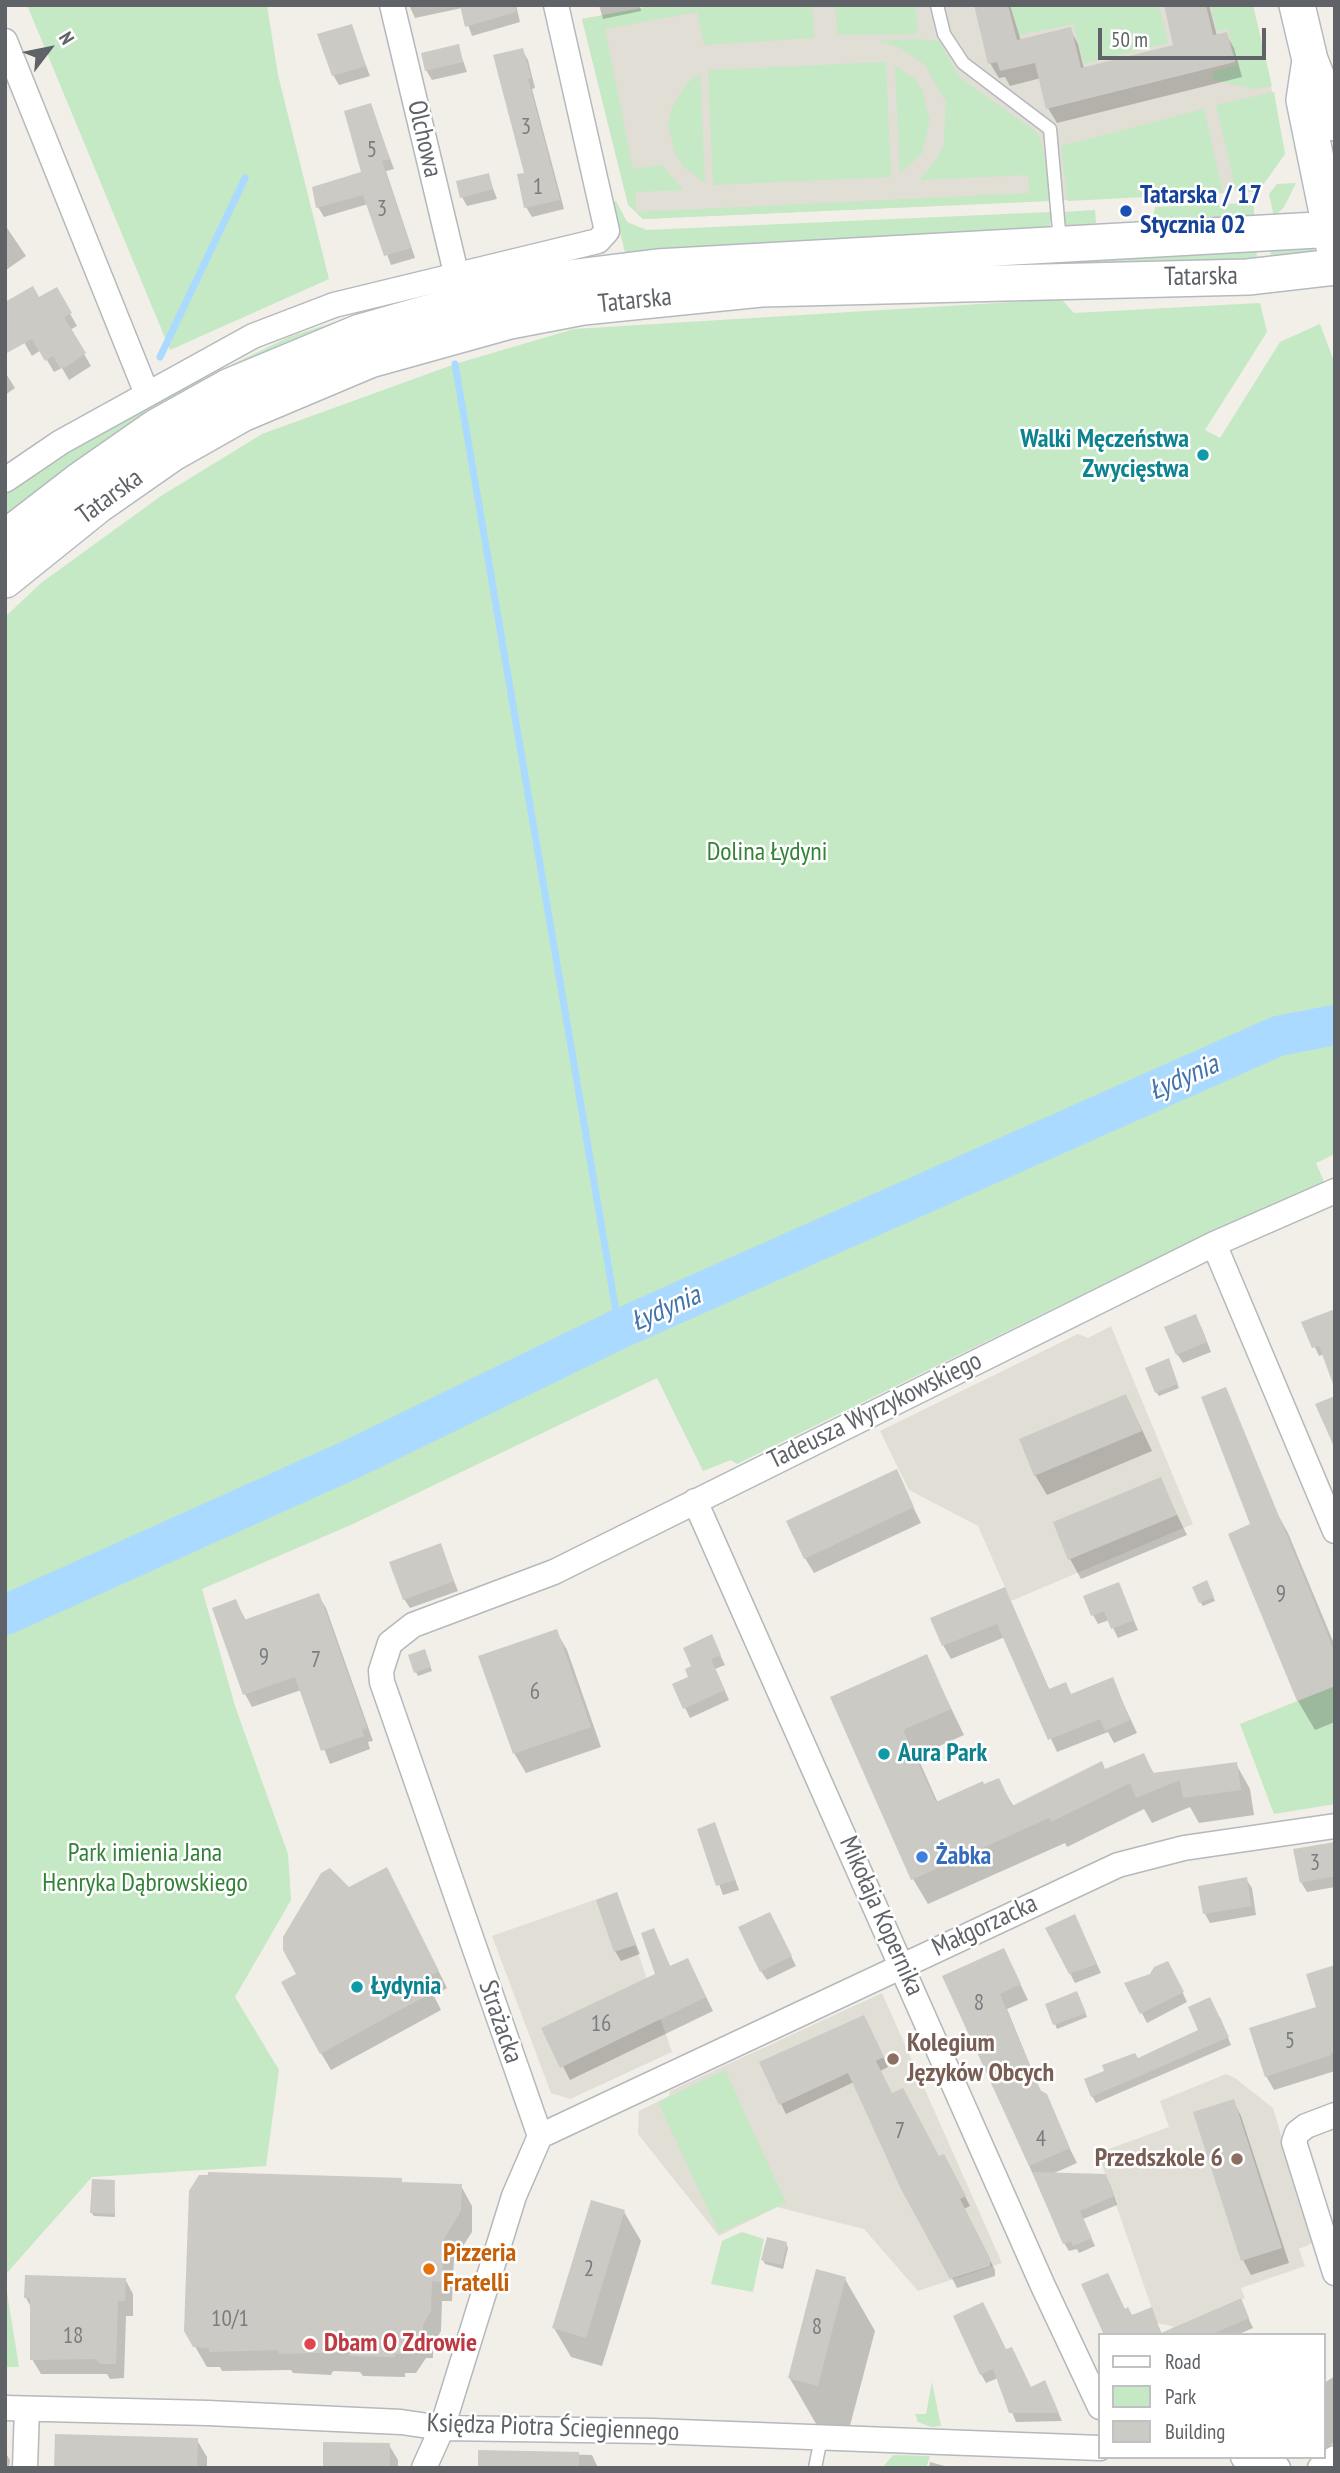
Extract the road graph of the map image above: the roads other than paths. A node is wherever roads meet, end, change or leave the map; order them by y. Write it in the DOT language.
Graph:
graph roads {
  1 [pos="392,5"];
  2 [pos="556,5"];
  3 [pos="937,5"];
  4 [pos="1297,5"];
  5 [pos="5,41"];
  6 [pos="1310,60"];
  7 [pos="1335,122"];
  8 [pos="1333,237"];
  9 [pos="1061,246"];
  10 [pos="1335,267"];
  11 [pos="456,273"];
  12 [pos="147,394"];
  13 [pos="5,480"];
  14 [pos="5,538"];
  15 [pos="5,580"];
  16 [pos="1335,1191"];
  17 [pos="1214,1244"];
  18 [pos="695,1501"];
  19 [pos="1335,1531"];
  20 [pos="413,1625"];
  21 [pos="1335,1826"];
  22 [pos="903,1964"];
  23 [pos="1335,2115"];
  24 [pos="540,2136"];
  25 [pos="1335,2273"];
  26 [pos="1098,2403"];
  27 [pos="16,2409"];
  28 [pos="442,2428"];
  29 [pos="821,2438"];
  30 [pos="1098,2448"];
  31 [pos="1335,2458"];
  32 [pos="1258,2459"];
  33 [pos="25,2468"];
  34 [pos="425,2468"];
  35 [pos="815,2468"];
  36 [pos="1278,2468"];
  37 [pos="1320,2468"];
  1 -- 11 [label="street, Olchowa"];
  2 -- 11 [label="street"];
  3 -- 9 [label="lane"];
  4 -- 6 [label="main road"];
  5 -- 12 [label="street"];
  6 -- 7 [label="main road"];
  6 -- 8 [label="main road"];
  8 -- 9 [label="main road, Tatarska"];
  9 -- 14 [label="main road, Tatarska"];
  10 -- 15 [label="main road, Tatarska"];
  11 -- 12 [label="street"];
  12 -- 13 [label="street"];
  16 -- 17 [label="street, Tadeusza Wyrzykowskiego"];
  17 -- 18 [label="street, Tadeusza Wyrzykowskiego"];
  17 -- 19 [label="street"];
  18 -- 20 [label="street, Tadeusza Wyrzykowskiego"];
  18 -- 22 [label="street, Mikołaja Kopernika"];
  20 -- 24 [label="street, Strażacka"];
  21 -- 22 [label="street, Małgorzacka"];
  22 -- 24 [label="street, Małgorzacka"];
  22 -- 26 [label="street, Mikołaja Kopernika"];
  23 -- 25 [label="street"];
  24 -- 28 [label="street"];
  27 -- 28 [label="street, Księdza Piotra Ściegiennego"];
  27 -- 33 [label="street"];
  28 -- 29 [label="street, Księdza Piotra Ściegiennego"];
  28 -- 34 [label="street"];
  29 -- 30 [label="street, Księdza Piotra Ściegiennego"];
  29 -- 35 [label="lane"];
  31 -- 37 [label="street"];
  32 -- 36 [label="street"];
}
